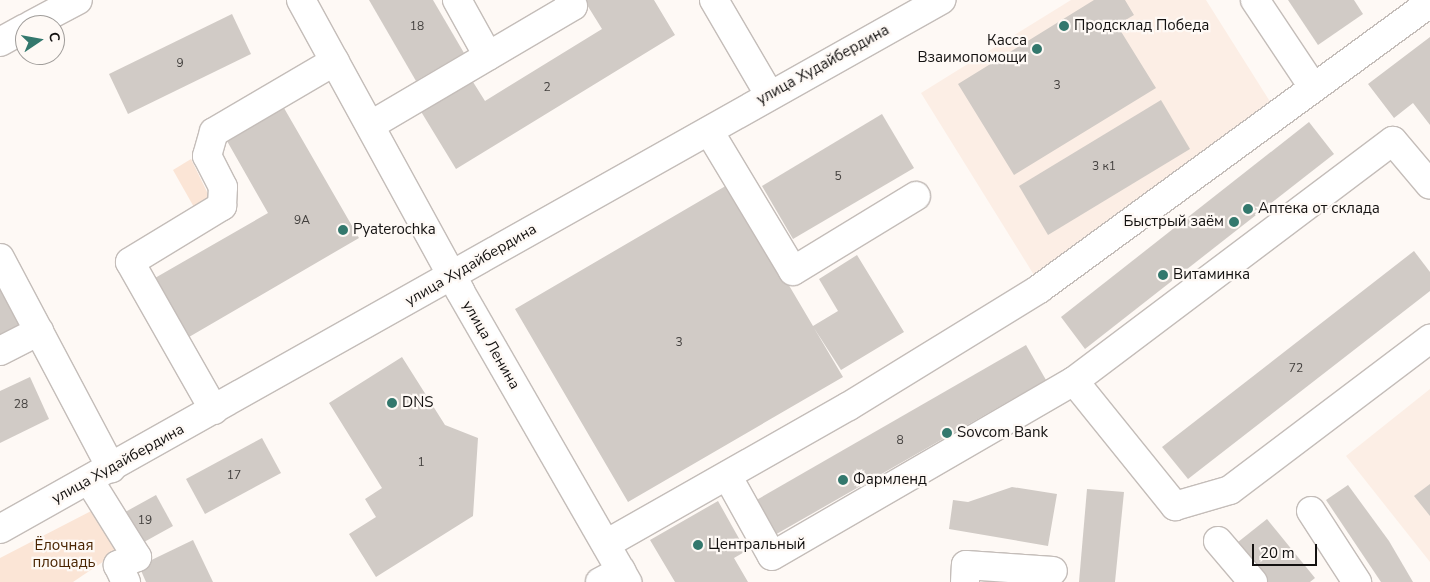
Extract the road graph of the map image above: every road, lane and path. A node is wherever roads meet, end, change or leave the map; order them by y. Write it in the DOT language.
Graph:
graph roads {
  1 [pos="78,0"];
  2 [pos="301,0"];
  3 [pos="456,0"];
  4 [pos="569,0"];
  5 [pos="714,0"];
  6 [pos="941,0"];
  7 [pos="1255,0"];
  8 [pos="1430,3"];
  9 [pos="50,15"];
  10 [pos="15,34"];
  11 [pos="0,42"];
  12 [pos="488,56"];
  13 [pos="335,62"];
  14 [pos="1313,87"];
  15 [pos="769,94"];
  16 [pos="371,125"];
  17 [pos="708,131"];
  18 [pos="1430,186"];
  19 [pos="916,196"];
  20 [pos="0,258"];
  21 [pos="452,277"];
  22 [pos="39,331"];
  23 [pos="1430,339"];
  24 [pos="0,350"];
  25 [pos="1074,381"];
  26 [pos="214,410"];
  27 [pos="100,474"];
  28 [pos="728,477"];
  29 [pos="1312,511"];
  30 [pos="0,529"];
  31 [pos="1218,541"];
  32 [pos="606,544"];
  33 [pos="1053,571"];
  34 [pos="616,578"];
  35 [pos="126,582"];
  36 [pos="965,582"];
  37 [pos="1253,582"];
  38 [pos="1358,582"];
  1 -- 9 [label="street"];
  2 -- 13 [label="street, улица Ленина"];
  3 -- 12 [label="street"];
  4 -- 12 [label="street"];
  5 -- 15 [label="street"];
  6 -- 15 [label="street, улица Худайбердина"];
  7 -- 14 [label="street"];
  8 -- 14 [label="street"];
  10 -- 11 [label="street"];
  12 -- 16 [label="street"];
  13 -- 16 [label="street, улица Ленина"];
  13 -- 26 [label="street"];
  14 -- 28 [label="street"];
  15 -- 17 [label="street, улица Худайбердина"];
  16 -- 21 [label="street, улица Ленина"];
  17 -- 19 [label="street"];
  17 -- 21 [label="street, улица Худайбердина"];
  18 -- 25 [label="street"];
  20 -- 22 [label="street"];
  21 -- 26 [label="street, улица Худайбердина"];
  21 -- 32 [label="street, улица Ленина"];
  22 -- 24 [label="street"];
  22 -- 27 [label="street"];
  23 -- 25 [label="street"];
  25 -- 28 [label="street"];
  26 -- 27 [label="street, улица Худайбердина"];
  27 -- 30 [label="street, улица Худайбердина"];
  27 -- 35 [label="street"];
  28 -- 32 [label="street"];
  29 -- 38 [label="street"];
  31 -- 37 [label="street"];
  32 -- 34 [label="street, улица Ленина"];
  33 -- 36 [label="street"];
}
